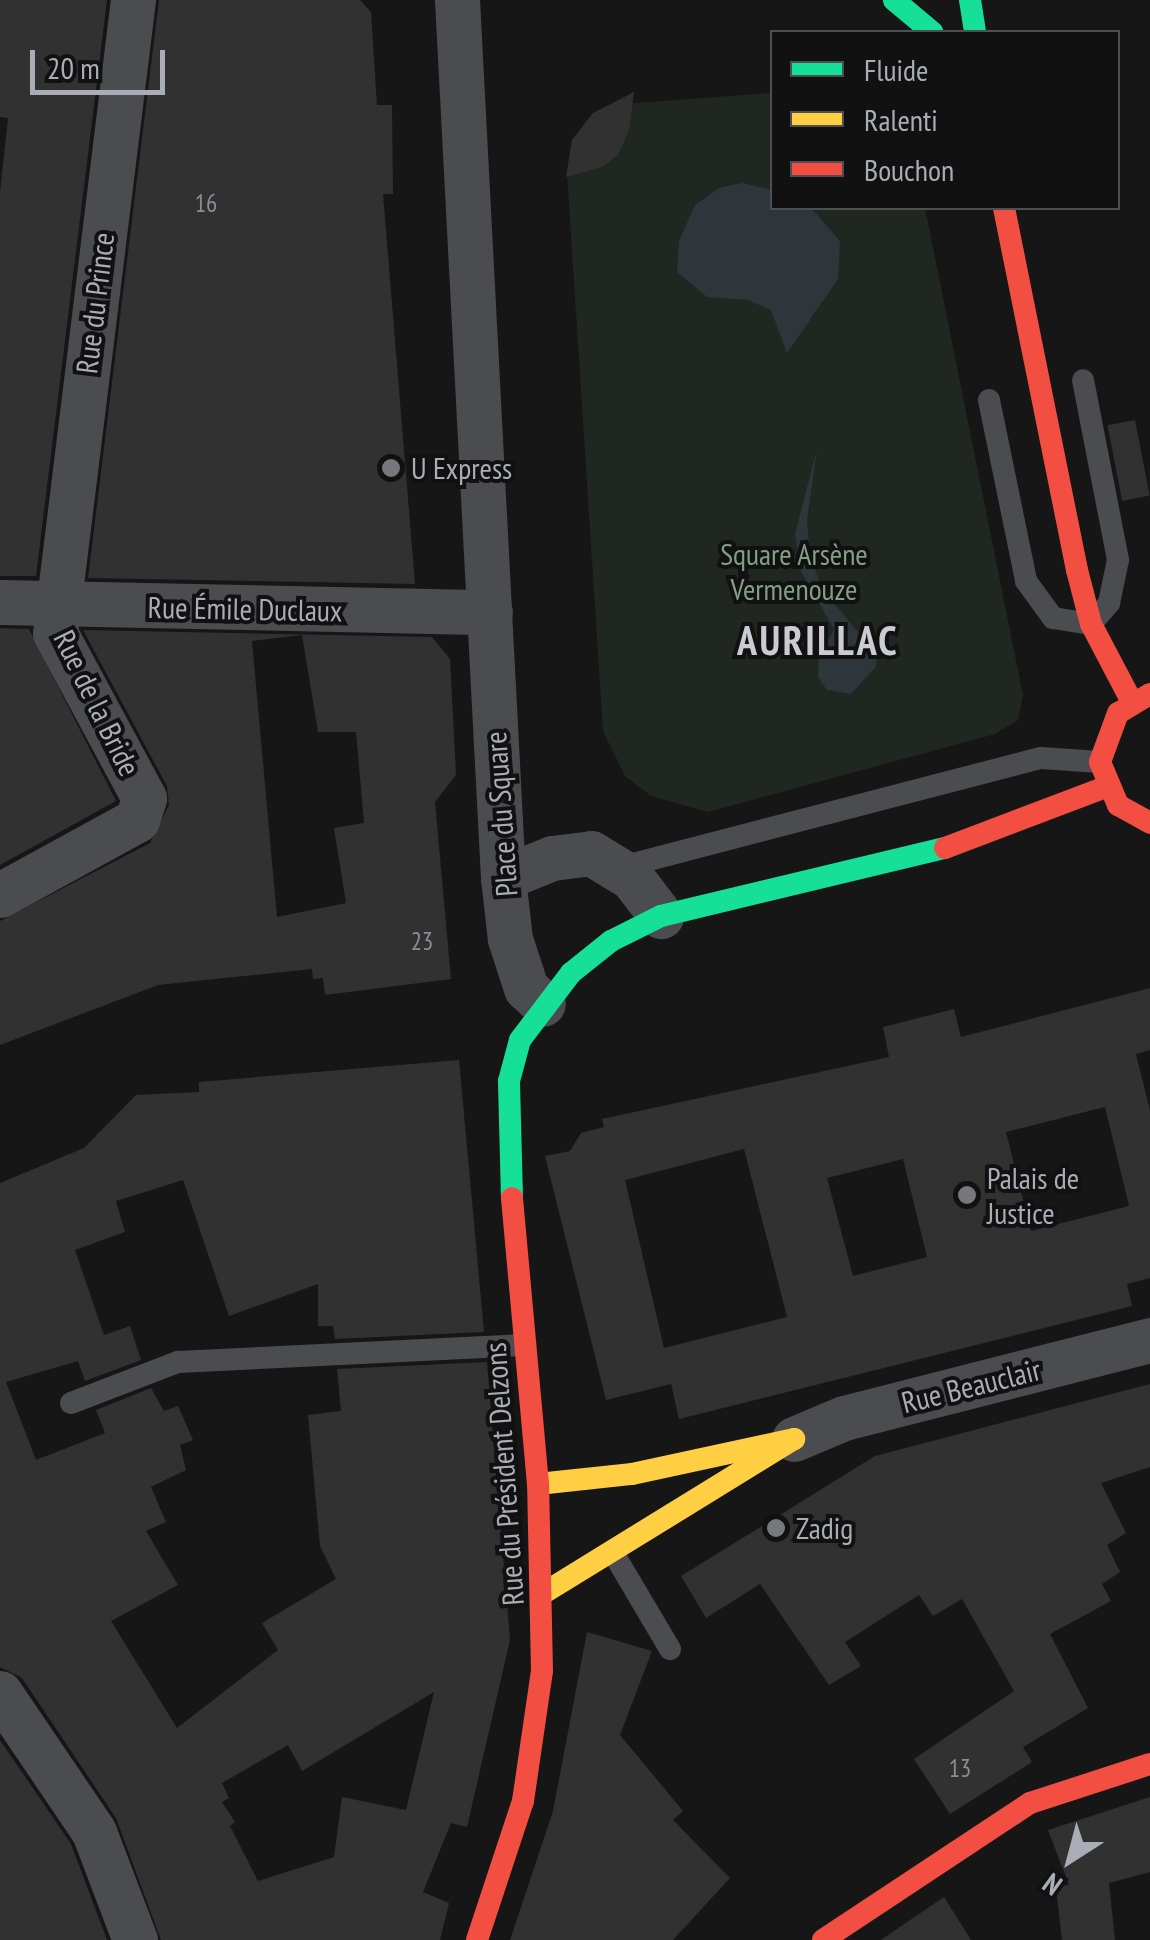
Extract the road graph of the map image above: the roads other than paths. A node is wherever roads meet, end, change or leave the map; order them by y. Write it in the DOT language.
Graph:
graph roads {
  1 [pos="134,0"];
  2 [pos="457,0"];
  3 [pos="894,0"];
  4 [pos="970,0"];
  5 [pos="930,30"];
  6 [pos="974,30"];
  7 [pos="1004,210"];
  8 [pos="1082,380"];
  9 [pos="989,400"];
  10 [pos="0,602"];
  11 [pos="56,607"];
  12 [pos="490,612"];
  13 [pos="1091,624"];
  14 [pos="1141,698"];
  15 [pos="1100,762"];
  16 [pos="1106,786"];
  17 [pos="1150,823"];
  18 [pos="617,868"];
  19 [pos="502,878"];
  20 [pos="0,895"];
  21 [pos="661,916"];
  22 [pos="544,1004"];
  23 [pos="1150,1340"];
  24 [pos="525,1346"];
  25 [pos="71,1402"];
  26 [pos="794,1439"];
  27 [pos="538,1484"];
  28 [pos="612,1551"];
  29 [pos="545,1592"];
  30 [pos="670,1649"];
  31 [pos="0,1693"];
  32 [pos="1150,1764"];
  33 [pos="135,1940"];
  34 [pos="477,1940"];
  35 [pos="823,1940"];
  1 -- 11 [label="street, Rue du Prince"];
  2 -- 12 [label="street, Place du Square"];
  3 -- 5 [label="street"];
  4 -- 6 [label="street"];
  7 -- 13 [label="street"];
  8 -- 13 [label="lane"];
  9 -- 13 [label="lane"];
  10 -- 11 [label="street, Rue Émile Duclaux"];
  11 -- 12 [label="street, Rue Émile Duclaux"];
  11 -- 20 [label="street, Rue de la Bride"];
  12 -- 19 [label="street, Place du Square"];
  13 -- 14 [label="street"];
  14 -- 15 [label="street"];
  15 -- 16 [label="street"];
  15 -- 18 [label="lane"];
  16 -- 17 [label="street"];
  16 -- 21 [label="street"];
  18 -- 19 [label="street"];
  18 -- 21 [label="street"];
  19 -- 22 [label="street, Place du Square"];
  21 -- 22 [label="street"];
  22 -- 24 [label="street, Rue du Président Delzons"];
  23 -- 26 [label="street, Rue Beauclair"];
  24 -- 25 [label="lane"];
  24 -- 27 [label="street, Rue du Président Delzons"];
  26 -- 27 [label="street, Rue Beauclair"];
  26 -- 28 [label="street, Rue Beauclair"];
  27 -- 29 [label="street, Rue du Président Delzons"];
  28 -- 29 [label="street, Rue Beauclair"];
  28 -- 30 [label="lane"];
  29 -- 34 [label="street, Rue du Président Delzons"];
  31 -- 33 [label="street"];
  32 -- 35 [label="street"];
}
